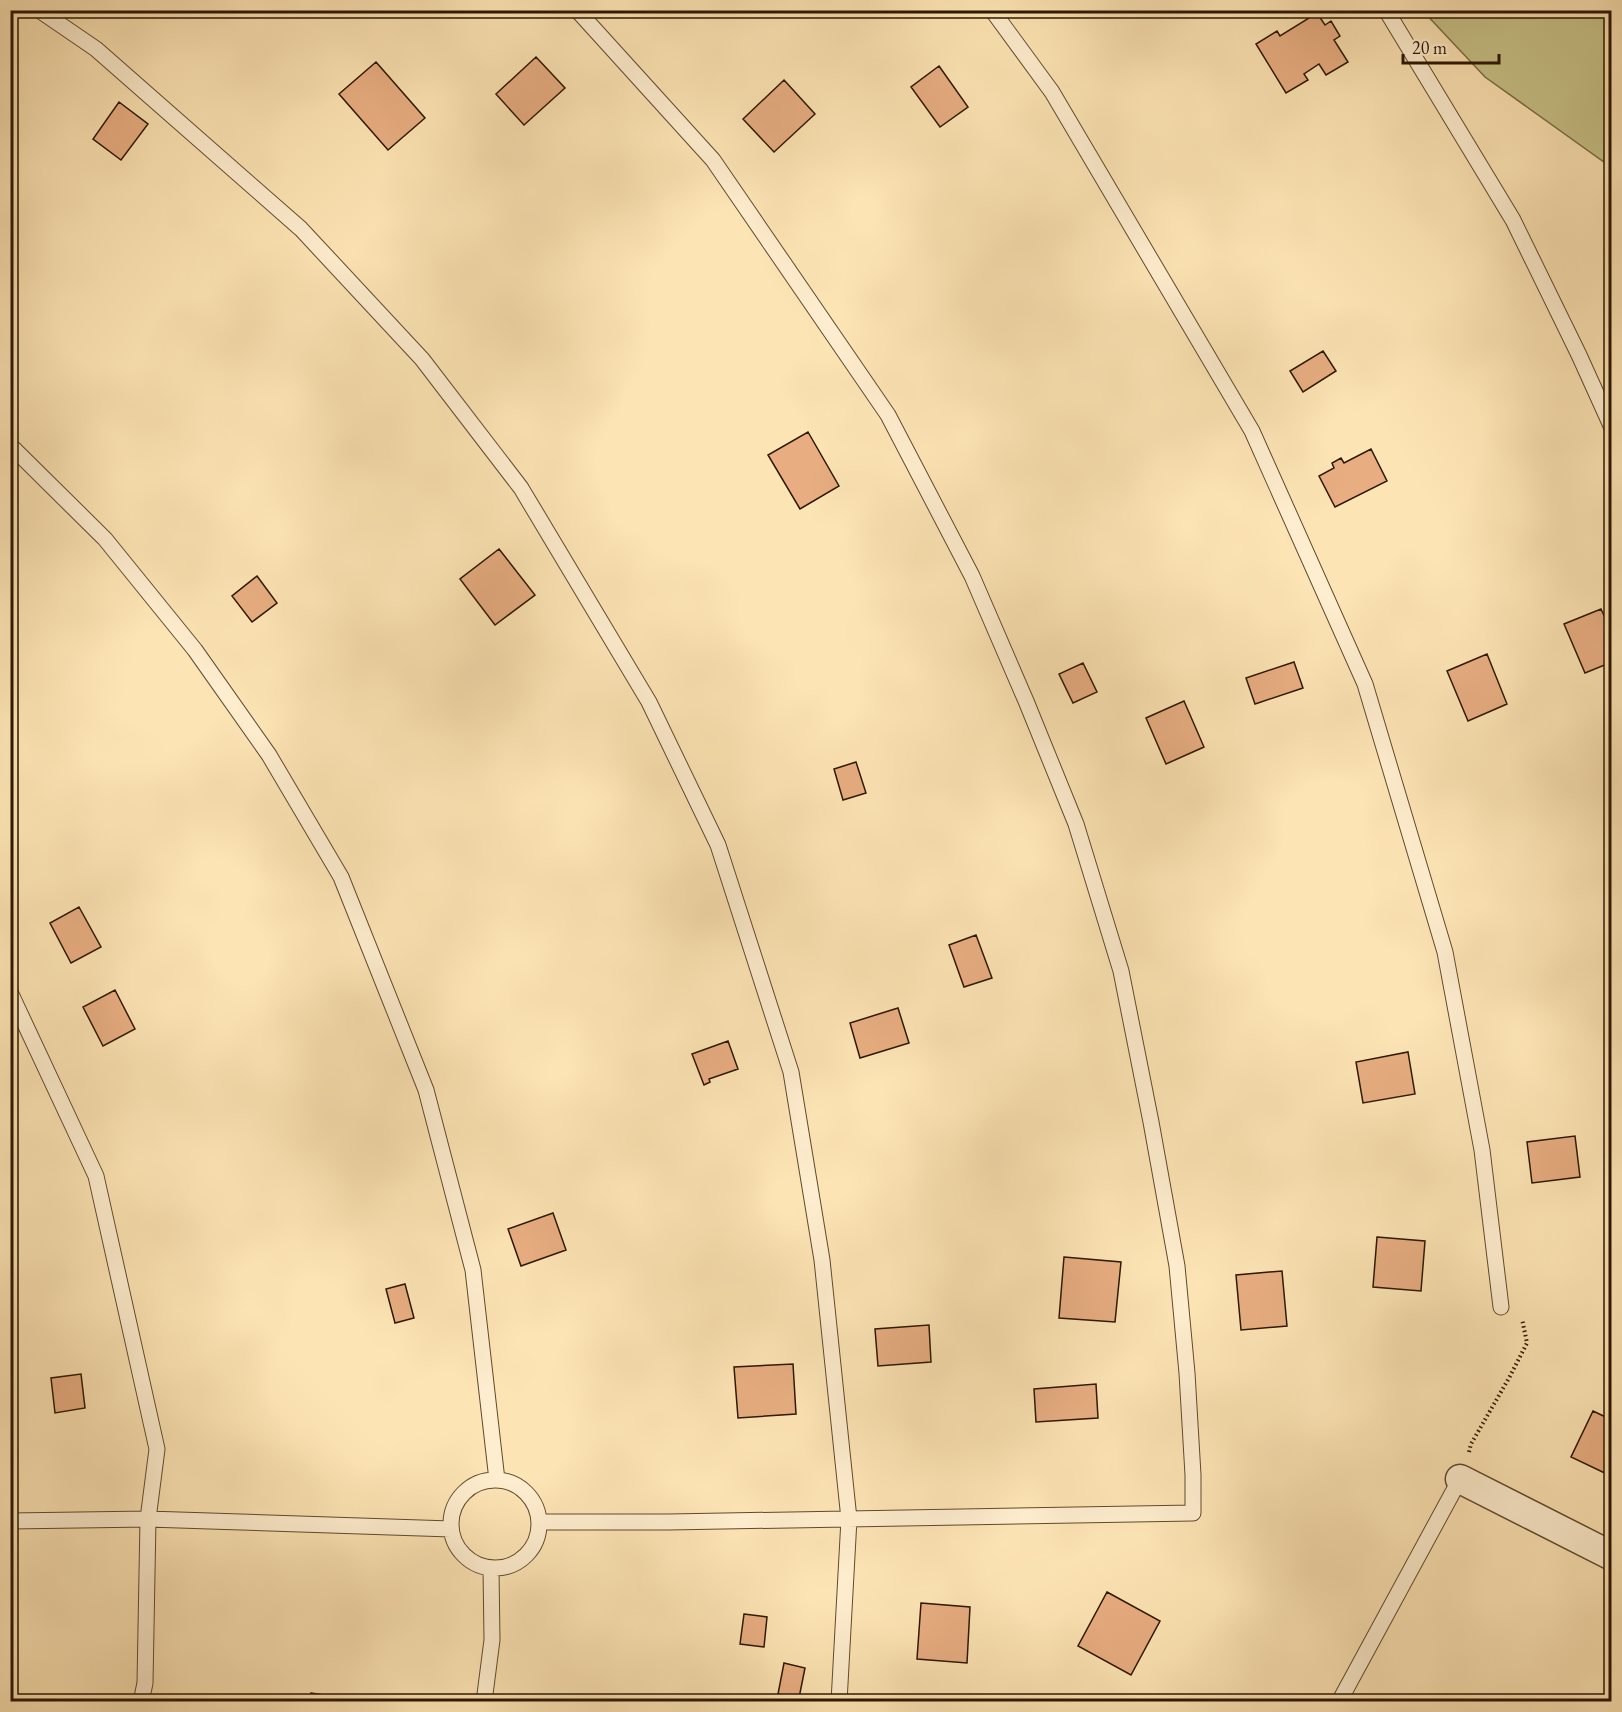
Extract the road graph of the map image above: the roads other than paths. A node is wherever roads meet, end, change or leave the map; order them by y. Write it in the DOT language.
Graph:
graph roads {
  1 [pos="39,10"];
  2 [pos="577,10"];
  3 [pos="992,10"];
  4 [pos="1386,10"];
  5 [pos="1611,429"];
  6 [pos="10,445"];
  7 [pos="10,992"];
  8 [pos="1501,1307"];
  9 [pos="1460,1479"];
  10 [pos="497,1480"];
  11 [pos="148,1519"];
  12 [pos="849,1519"];
  13 [pos="10,1521"];
  14 [pos="539,1522"];
  15 [pos="451,1529"];
  16 [pos="1611,1556"];
  17 [pos="491,1569"];
  18 [pos="141,1701"];
  19 [pos="484,1701"];
  20 [pos="839,1701"];
  21 [pos="1339,1701"];
  1 -- 12 [label="lane"];
  2 -- 12 [label="lane"];
  3 -- 8 [label="lane"];
  4 -- 5 [label="lane"];
  6 -- 10 [label="lane"];
  7 -- 11 [label="lane"];
  9 -- 16 [label="street"];
  9 -- 21 [label="lane"];
  10 -- 14 [label="lane"];
  10 -- 15 [label="lane"];
  11 -- 13 [label="lane"];
  11 -- 15 [label="lane"];
  11 -- 18 [label="lane"];
  12 -- 14 [label="lane"];
  12 -- 20 [label="lane"];
  14 -- 17 [label="lane"];
  15 -- 17 [label="lane"];
  17 -- 19 [label="lane"];
}
